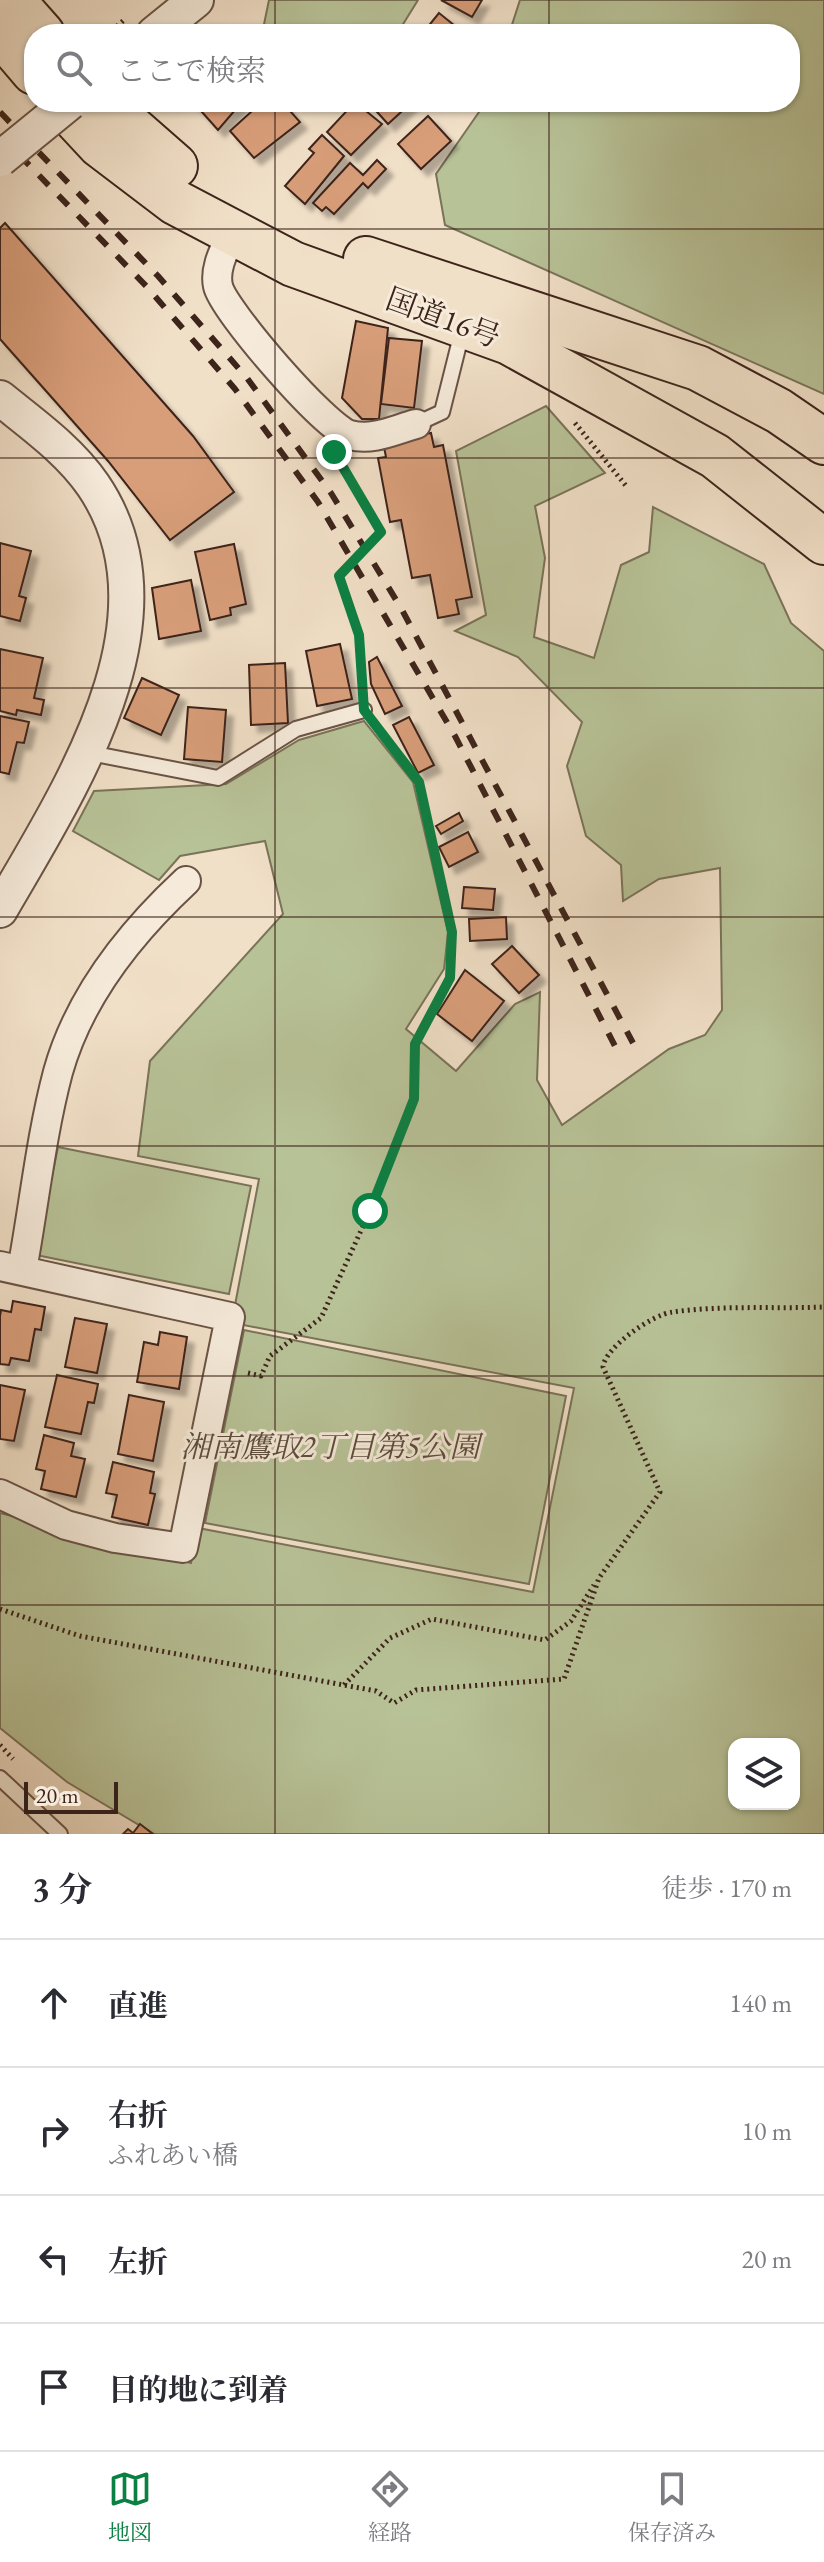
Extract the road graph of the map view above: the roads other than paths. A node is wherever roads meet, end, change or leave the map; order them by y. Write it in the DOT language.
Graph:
graph roads {
  1 [pos="12,0"];
  2 [pos="196,0"];
  3 [pos="33,24"];
  4 [pos="166,24"];
  5 [pos="0,32"];
  6 [pos="24,60"];
  7 [pos="58,112"];
  8 [pos="69,112"];
  9 [pos="113,112"];
  10 [pos="0,159"];
  11 [pos="232,233"];
  12 [pos="463,325"];
  13 [pos="0,398"];
  14 [pos="416,424"];
  15 [pos="824,442"];
  16 [pos="824,542"];
  17 [pos="364,710"];
  18 [pos="85,752"];
  19 [pos="186,881"];
  20 [pos="0,910"];
  21 [pos="11,1268"];
  22 [pos="0,1494"];
  23 [pos="0,1778"];
  24 [pos="60,1834"];
  1 -- 3 [label="highway"];
  2 -- 4 [label="street"];
  5 -- 6 [label="highway"];
  7 -- 10 [label="street, bridge"];
  8 -- 11 [label="highway, 国道16号"];
  9 -- 15 [label="highway, 国道16号"];
  11 -- 12 [label="highway, 国道16号"];
  11 -- 14 [label="street"];
  12 -- 14 [label="lane"];
  12 -- 16 [label="highway, 国道16号"];
  13 -- 18 [label="street"];
  17 -- 18 [label="lane"];
  18 -- 20 [label="street"];
  19 -- 21 [label="street"];
  21 -- 22 [label="street"];
  23 -- 24 [label="lane"];
}
